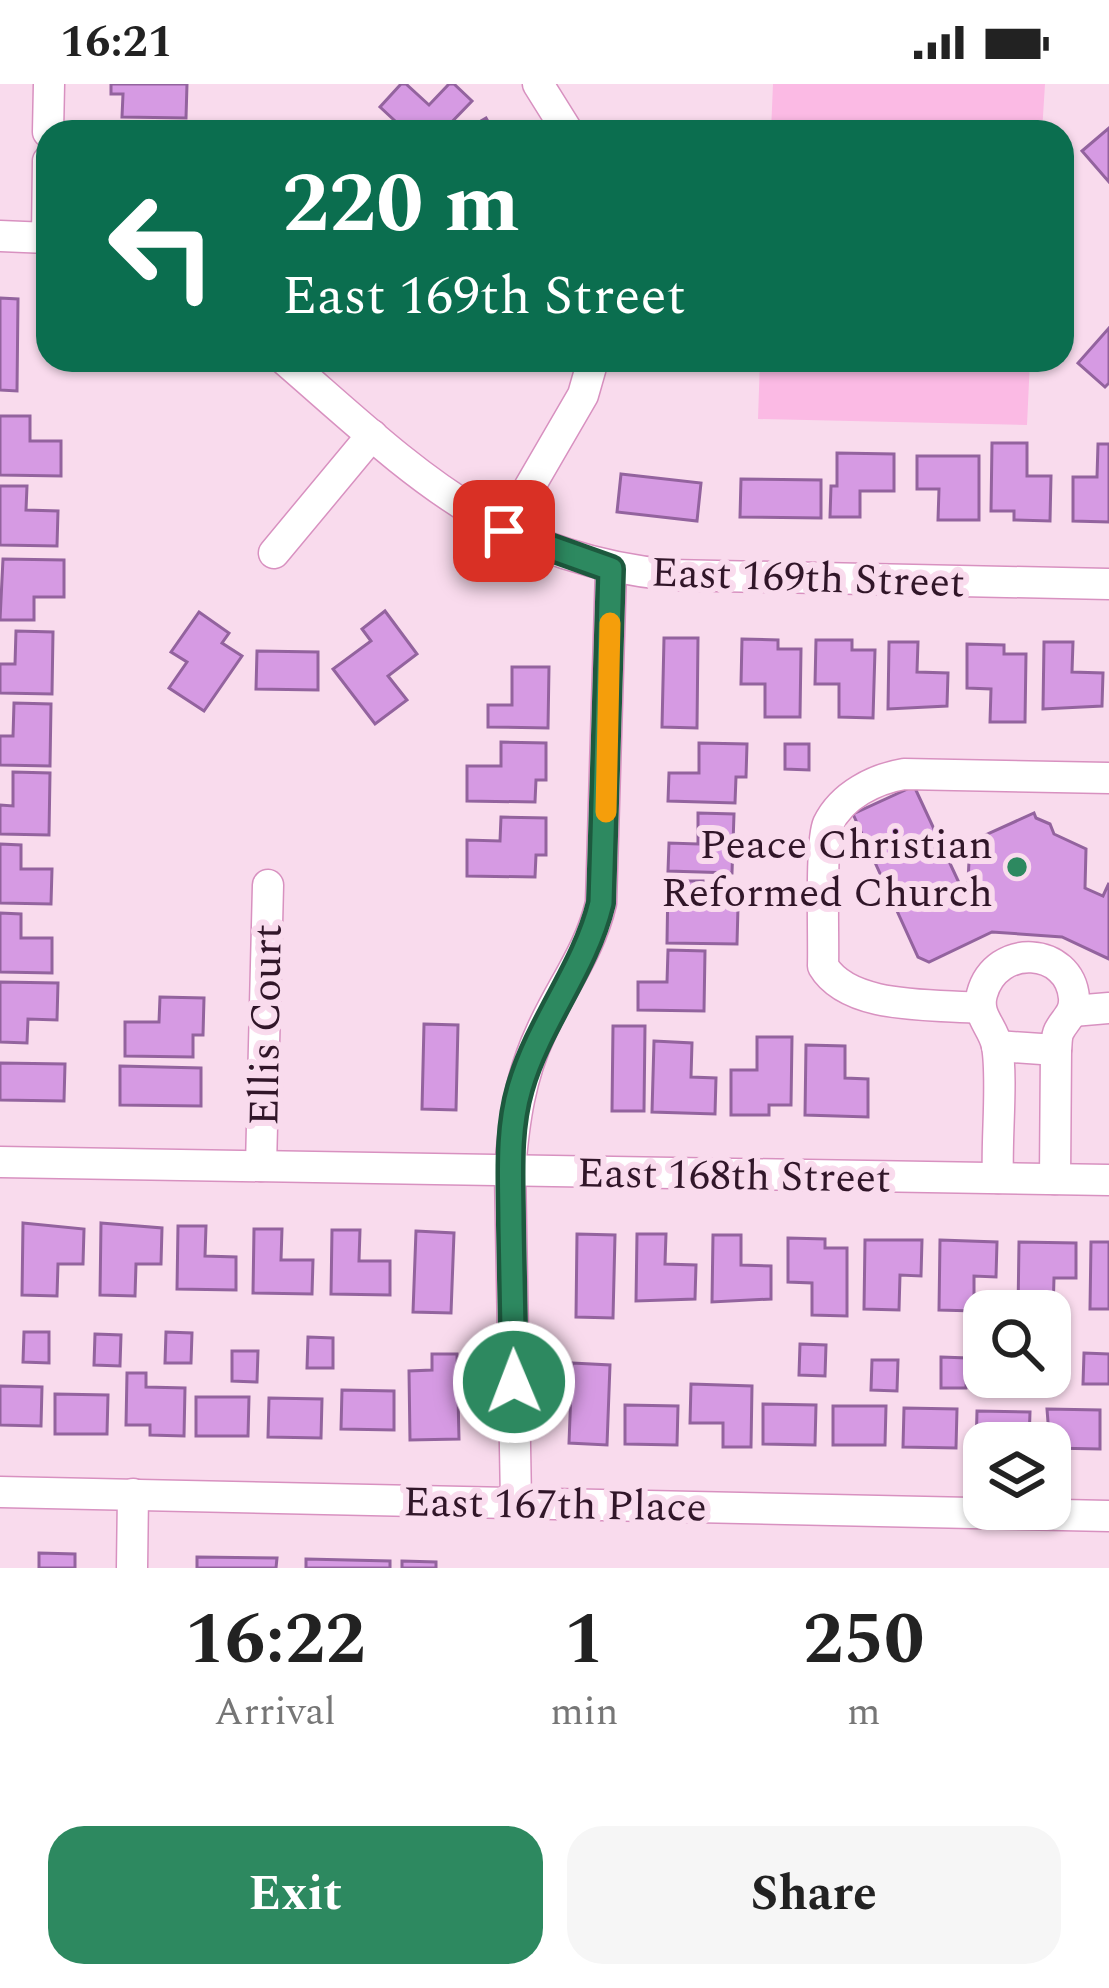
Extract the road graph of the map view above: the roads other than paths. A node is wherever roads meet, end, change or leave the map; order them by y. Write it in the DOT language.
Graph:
graph roads {
  1 [pos="49,84"];
  2 [pos="538,84"];
  3 [pos="48,120"];
  4 [pos="560,120"];
  5 [pos="0,236"];
  6 [pos="36,238"];
  7 [pos="299,372"];
  8 [pos="590,372"];
  9 [pos="372,435"];
  10 [pos="504,531"];
  11 [pos="274,553"];
  12 [pos="611,569"];
  13 [pos="1109,584"];
  14 [pos="1109,778"];
  15 [pos="268,885"];
  16 [pos="980,1008"];
  17 [pos="1109,1008"];
  18 [pos="1072,1012"];
  19 [pos="997,1046"];
  20 [pos="1056,1050"];
  21 [pos="0,1162"];
  22 [pos="261,1166"];
  23 [pos="510,1170"];
  24 [pos="998,1178"];
  25 [pos="1055,1179"];
  26 [pos="1109,1180"];
  27 [pos="0,1492"];
  28 [pos="133,1494"];
  29 [pos="516,1502"];
  30 [pos="1109,1516"];
  31 [pos="132,1568"];
  1 -- 3 [label="street"];
  2 -- 4 [label="street"];
  5 -- 6 [label="street"];
  7 -- 9 [label="street, East 169th Street"];
  8 -- 10 [label="street"];
  9 -- 10 [label="street, East 169th Street"];
  9 -- 11 [label="street"];
  10 -- 12 [label="street, East 169th Street"];
  12 -- 13 [label="street, East 169th Street"];
  12 -- 23 [label="street"];
  14 -- 16 [label="street"];
  15 -- 22 [label="street, Ellis Court"];
  16 -- 18 [label="street"];
  16 -- 19 [label="street"];
  17 -- 18 [label="street"];
  18 -- 20 [label="street"];
  19 -- 20 [label="street"];
  19 -- 24 [label="street"];
  20 -- 25 [label="street"];
  21 -- 22 [label="street, East 168th Street"];
  22 -- 23 [label="street, East 168th Street"];
  23 -- 24 [label="street, East 168th Street"];
  23 -- 29 [label="street"];
  24 -- 25 [label="street, East 168th Street"];
  25 -- 26 [label="street, East 168th Street"];
  27 -- 28 [label="street, East 167th Place"];
  28 -- 29 [label="street, East 167th Place"];
  28 -- 31 [label="street"];
  29 -- 30 [label="street, East 167th Place"];
}
